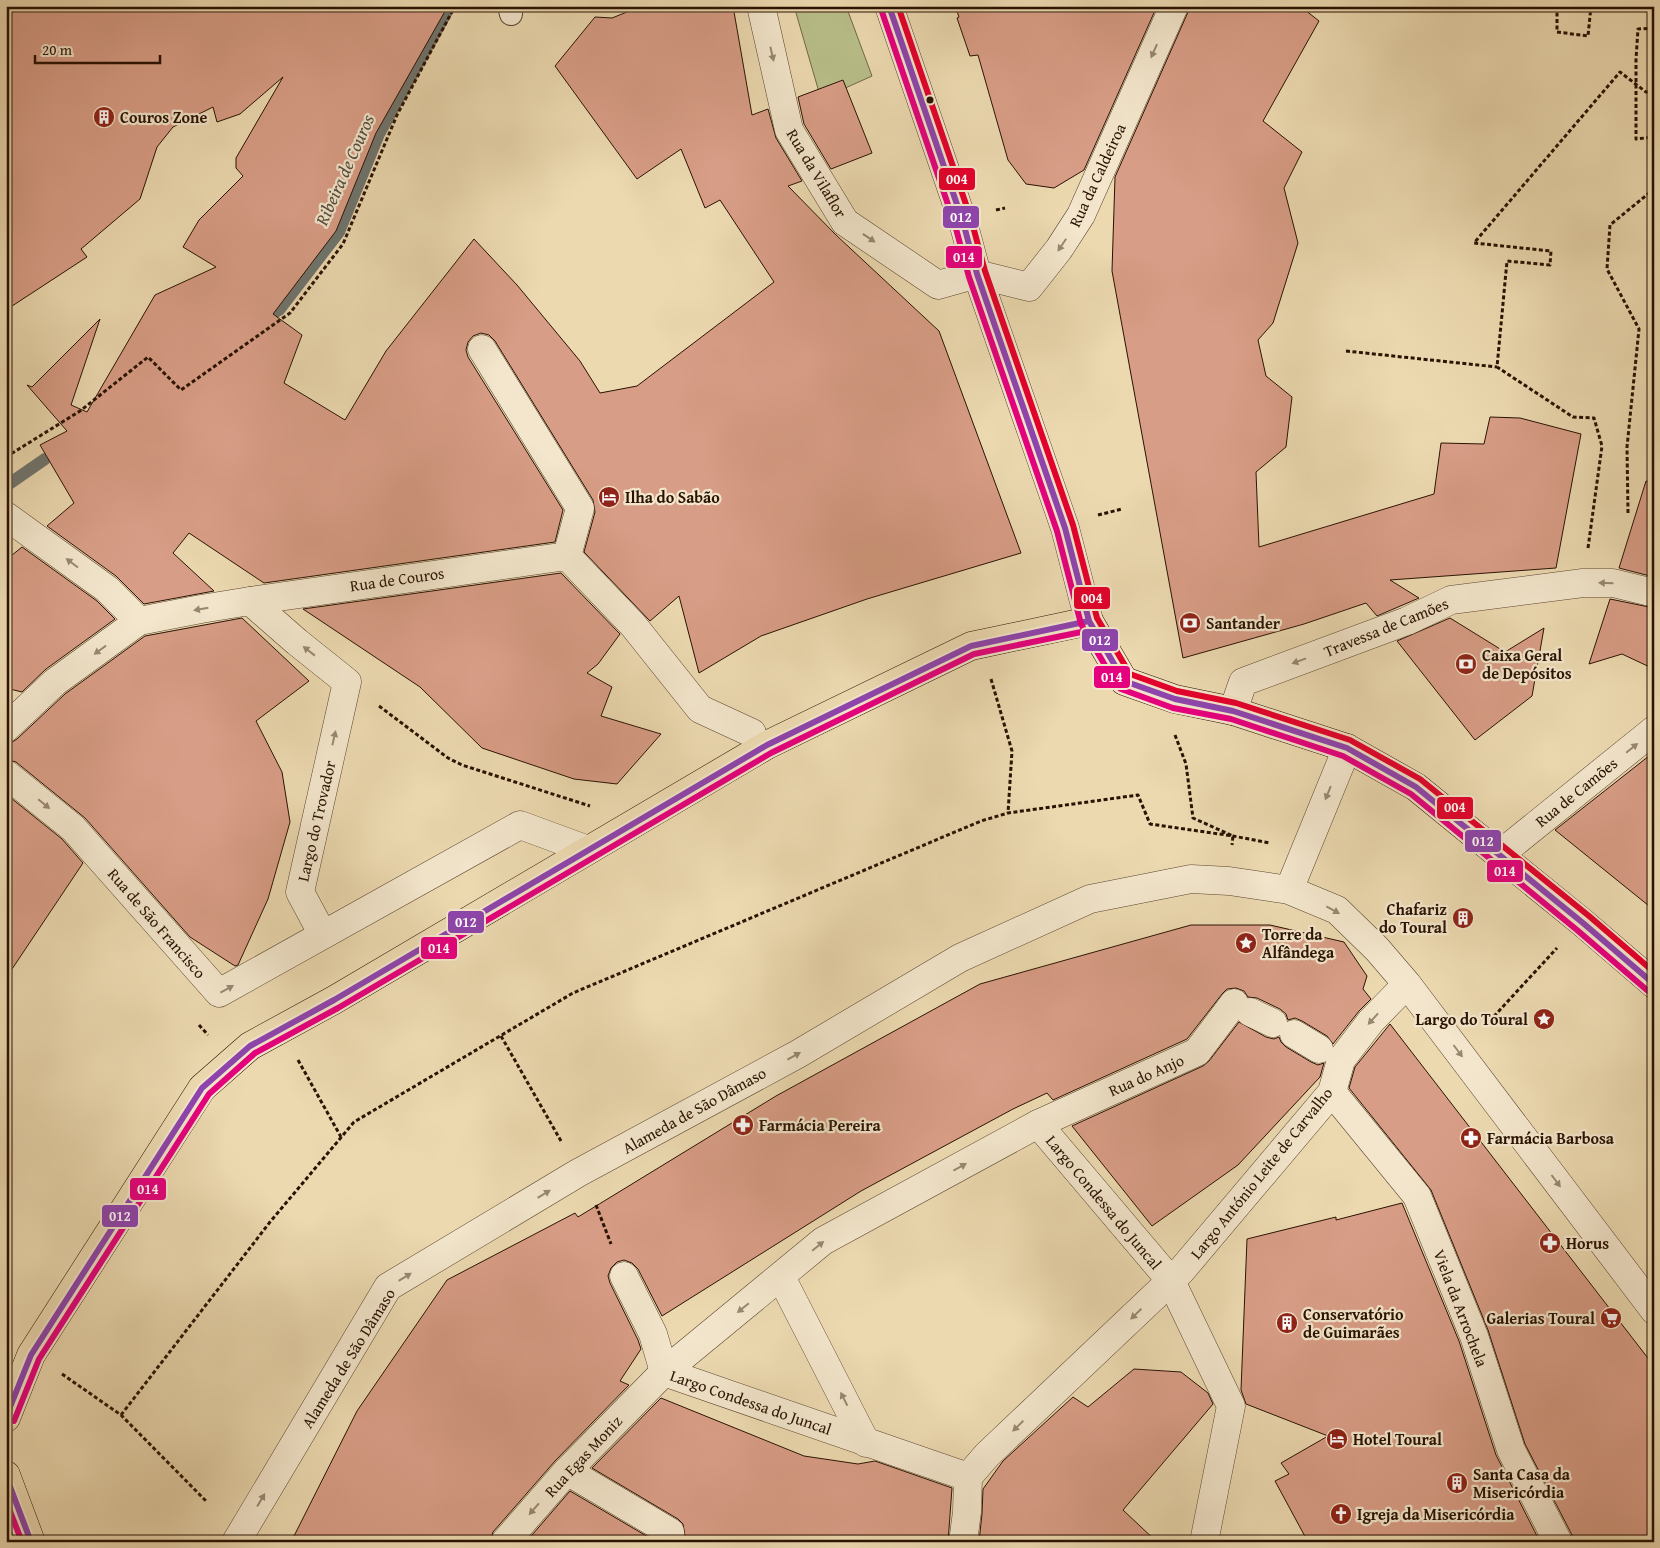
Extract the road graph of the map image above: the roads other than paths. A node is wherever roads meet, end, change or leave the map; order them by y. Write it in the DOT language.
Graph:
graph roads {
  1 [pos="761,6"];
  2 [pos="890,6"];
  3 [pos="1174,6"];
  4 [pos="977,274"];
  5 [pos="482,349"];
  6 [pos="6,516"];
  7 [pos="567,556"];
  8 [pos="1654,593"];
  9 [pos="250,601"];
  10 [pos="1089,621"];
  11 [pos="139,622"];
  12 [pos="1233,711"];
  13 [pos="6,728"];
  14 [pos="1654,730"];
  15 [pos="752,733"];
  16 [pos="1346,748"];
  17 [pos="6,774"];
  18 [pos="588,850"];
  19 [pos="1499,855"];
  20 [pos="1289,890"];
  21 [pos="323,935"];
  22 [pos="1407,984"];
  23 [pos="1654,984"];
  24 [pos="1330,1055"];
  25 [pos="1332,1092"];
  26 [pos="1038,1124"];
  27 [pos="624,1276"];
  28 [pos="781,1277"];
  29 [pos="1171,1281"];
  30 [pos="1654,1310"];
  31 [pos="664,1372"];
  32 [pos="6,1418"];
  33 [pos="866,1443"];
  34 [pos="567,1471"];
  35 [pos="6,1475"];
  36 [pos="968,1477"];
  37 [pos="31,1542"];
  38 [pos="236,1542"];
  39 [pos="505,1542"];
  40 [pos="671,1542"];
  41 [pos="962,1542"];
  42 [pos="1204,1542"];
  43 [pos="1558,1542"];
  1 -- 4 [label="street, Rua da Vilaflor, one-way"];
  2 -- 4 [label="street"];
  3 -- 4 [label="street, Rua da Caldeiroa, one-way"];
  4 -- 10 [label="street"];
  5 -- 7 [label="street"];
  11 -- 6 [label="street, one-way"];
  7 -- 9 [label="street, Rua de Couros"];
  7 -- 15 [label="street"];
  8 -- 12 [label="street, Travessa de Camões, one-way"];
  9 -- 11 [label="street, Rua de Couros, one-way"];
  21 -- 9 [label="street, Largo do Trovador, one-way"];
  10 -- 12 [label="main road"];
  10 -- 18 [label="main road"];
  11 -- 13 [label="street, one-way"];
  12 -- 16 [label="main road"];
  19 -- 14 [label="street, Rua de Camões, one-way"];
  16 -- 19 [label="main road"];
  16 -- 20 [label="street, one-way"];
  17 -- 21 [label="street, Rua de São Francisco, one-way"];
  18 -- 21 [label="street"];
  18 -- 32 [label="main road"];
  19 -- 23 [label="main road"];
  20 -- 22 [label="street, one-way"];
  38 -- 20 [label="street, Alameda de São Dâmaso, one-way"];
  22 -- 24 [label="street, one-way"];
  22 -- 30 [label="street, one-way"];
  24 -- 25 [label="street, Largo António Leite de Carvalho"];
  24 -- 26 [label="street, Rua do Anjo"];
  25 -- 29 [label="street, Largo António Leite de Carvalho"];
  25 -- 43 [label="street, Viela da Arrochela"];
  28 -- 26 [label="street, Largo Condessa do Juncal, one-way"];
  26 -- 29 [label="street, Largo Condessa do Juncal"];
  27 -- 31 [label="street"];
  28 -- 31 [label="street, Largo Condessa do Juncal, one-way"];
  33 -- 28 [label="street, Largo Condessa do Juncal, one-way"];
  29 -- 36 [label="street, Largo Condessa do Juncal, one-way"];
  29 -- 42 [label="street"];
  31 -- 33 [label="street, Largo Condessa do Juncal"];
  31 -- 34 [label="street, Rua Egas Moniz"];
  33 -- 36 [label="street, Largo Condessa do Juncal"];
  34 -- 39 [label="street, Rua Egas Moniz, one-way"];
  34 -- 40 [label="street"];
  35 -- 37 [label="main road"];
  36 -- 41 [label="street"];
}
